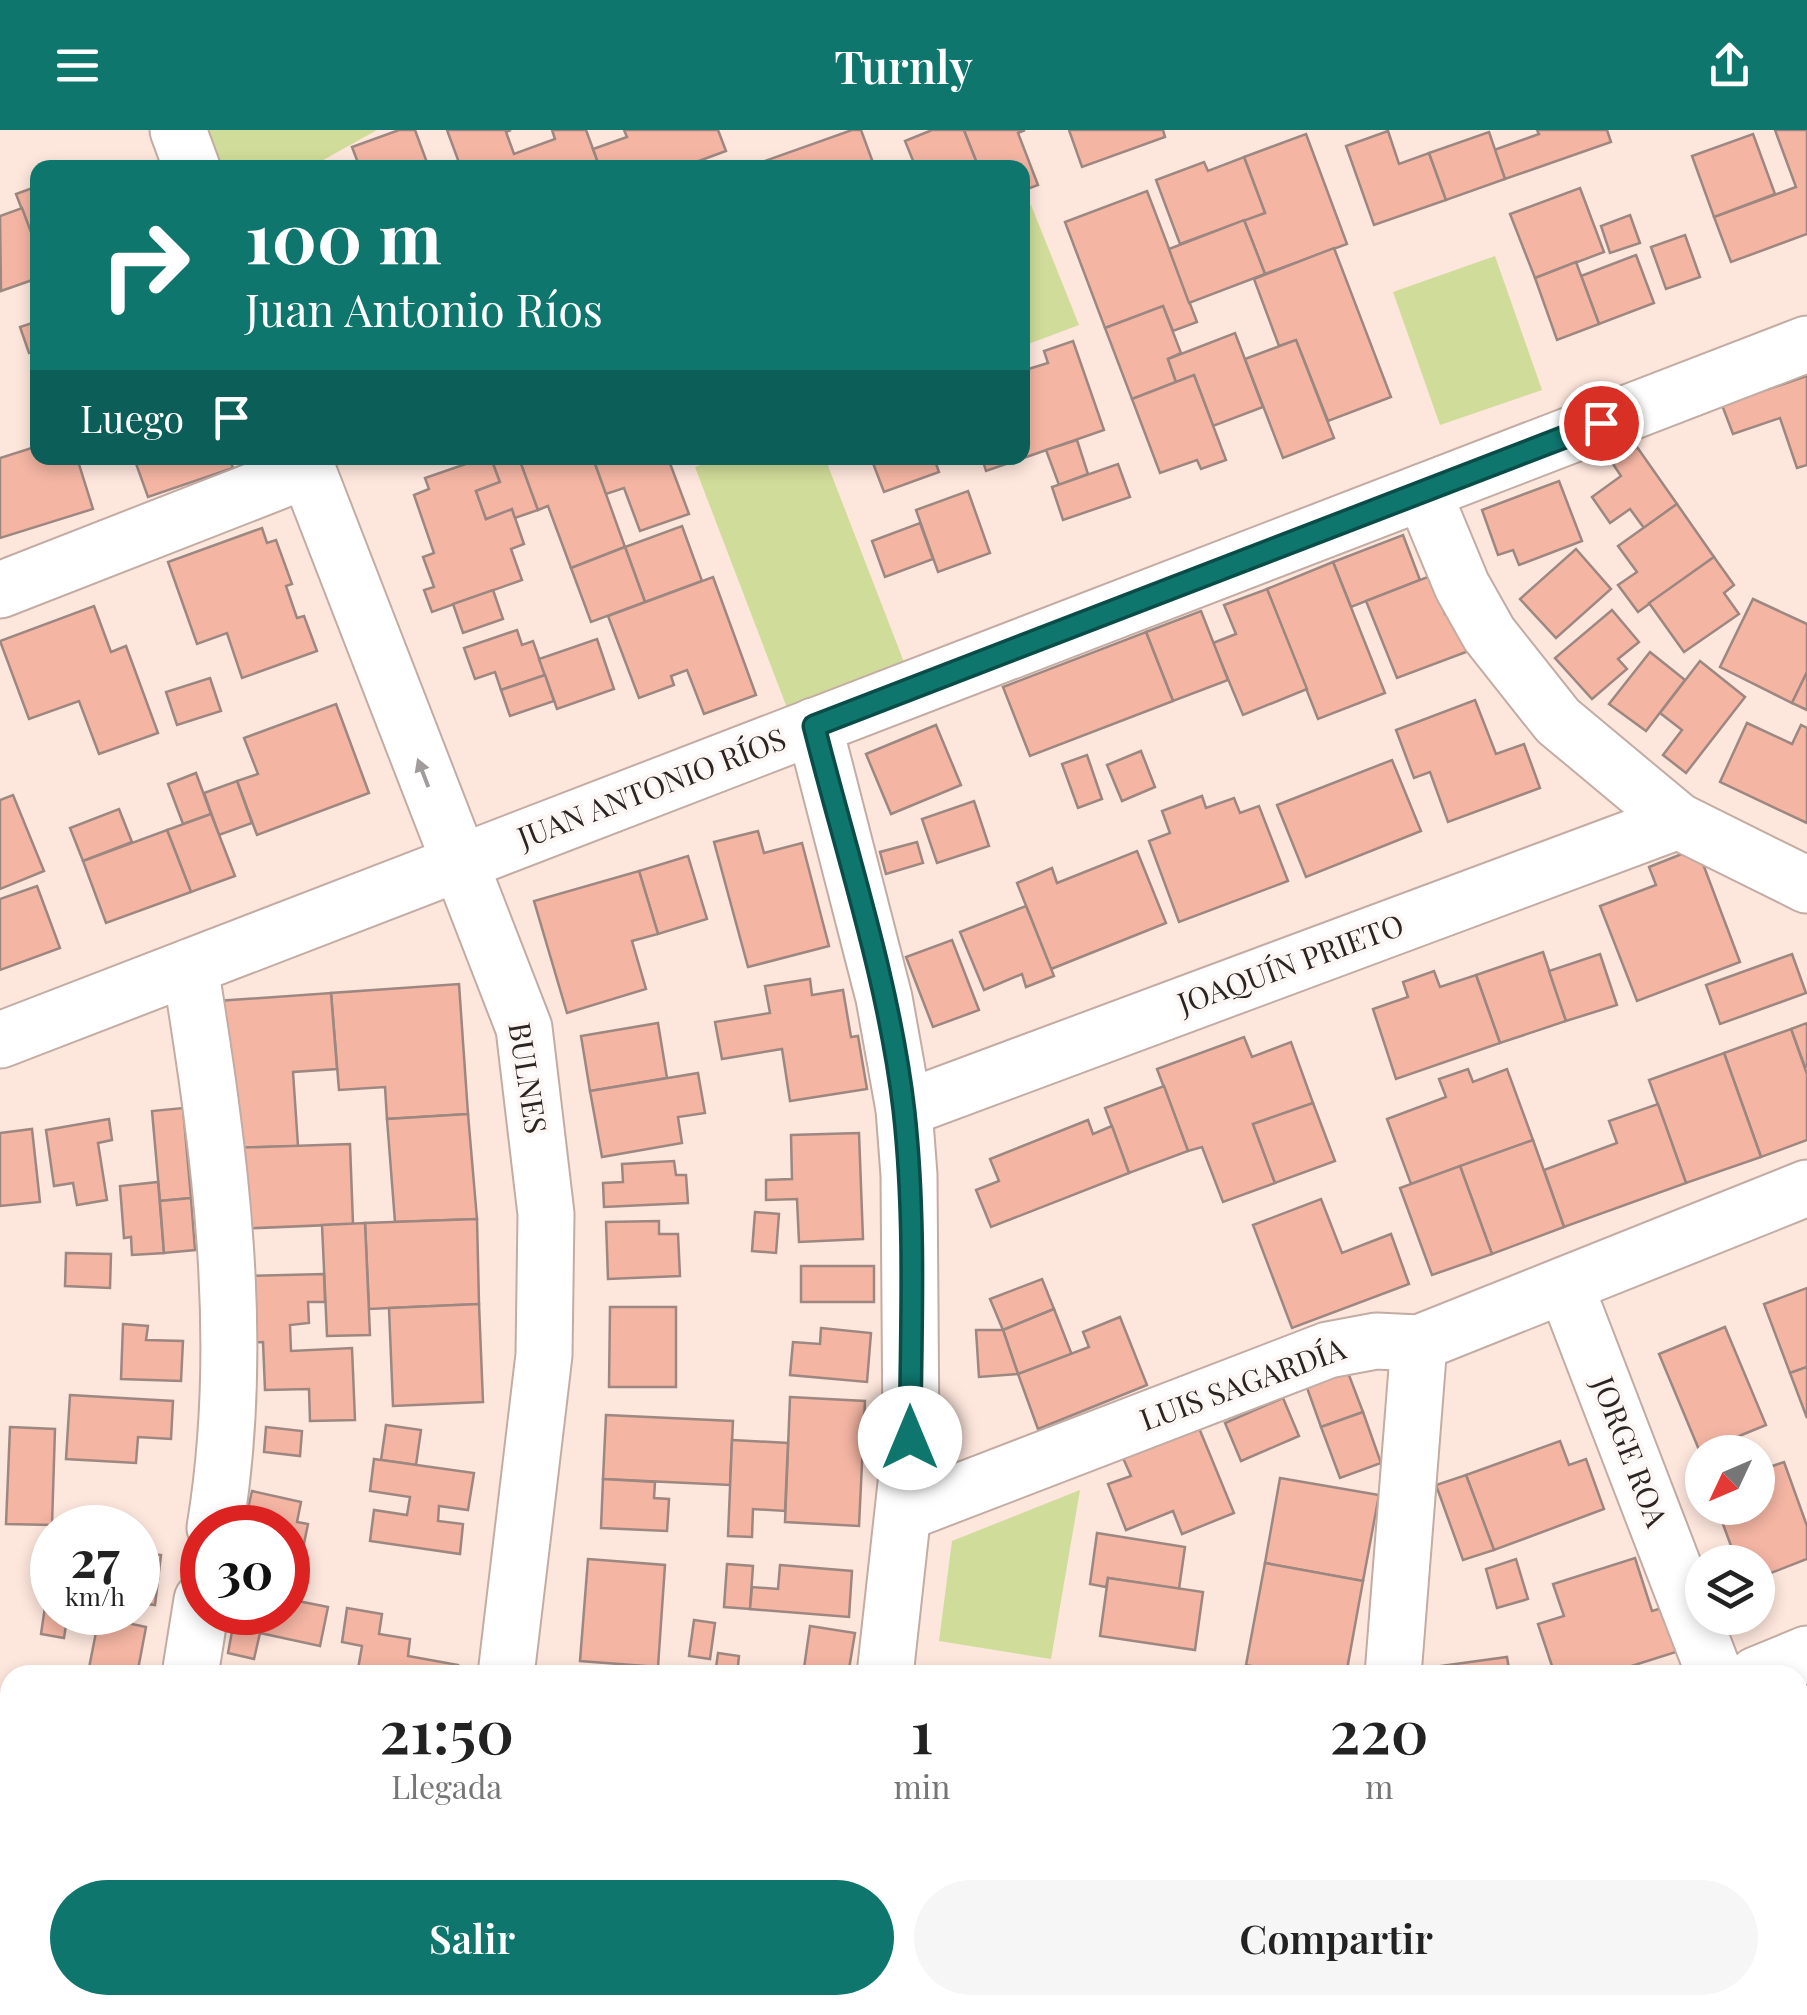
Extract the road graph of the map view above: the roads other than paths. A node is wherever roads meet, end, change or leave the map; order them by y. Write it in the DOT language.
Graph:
graph roads {
  1 [pos="178,130"];
  2 [pos="189,160"];
  3 [pos="1807,344"];
  4 [pos="303,465"];
  5 [pos="305,465"];
  6 [pos="1423,492"];
  7 [pos="0,590"];
  8 [pos="814,726"];
  9 [pos="1678,822"];
  10 [pos="458,864"];
  11 [pos="1807,885"];
  12 [pos="190,967"];
  13 [pos="0,1040"];
  14 [pos="904,1109"];
  15 [pos="1807,1188"];
  16 [pos="1565,1285"];
  17 [pos="1418,1344"];
  18 [pos="219,1505"];
  19 [pos="904,1513"];
  20 [pos="196,1635"];
  21 [pos="1807,1654"];
  22 [pos="192,1665"];
  23 [pos="507,1665"];
  24 [pos="899,1665"];
  25 [pos="1394,1665"];
  26 [pos="1711,1665"];
  27 [pos="1780,1665"];
  1 -- 2 [label="street"];
  3 -- 6 [label="street, JUAN ANTONIO RÍOS"];
  4 -- 7 [label="street"];
  10 -- 5 [label="street, BULNES, one-way"];
  6 -- 8 [label="street, JUAN ANTONIO RÍOS"];
  6 -- 9 [label="street"];
  8 -- 10 [label="street, JUAN ANTONIO RÍOS"];
  8 -- 14 [label="street"];
  9 -- 11 [label="street"];
  9 -- 14 [label="street, JOAQUÍN PRIETO"];
  10 -- 12 [label="street, JUAN ANTONIO RÍOS"];
  10 -- 23 [label="street, BULNES"];
  12 -- 13 [label="street, JUAN ANTONIO RÍOS"];
  12 -- 18 [label="street"];
  14 -- 19 [label="street"];
  15 -- 16 [label="street, LUIS SAGARDÍA"];
  16 -- 17 [label="street, LUIS SAGARDÍA"];
  16 -- 26 [label="street, JORGE ROA"];
  17 -- 19 [label="street, LUIS SAGARDÍA"];
  17 -- 25 [label="street"];
  19 -- 24 [label="street"];
  20 -- 22 [label="street"];
  21 -- 27 [label="street"];
}
